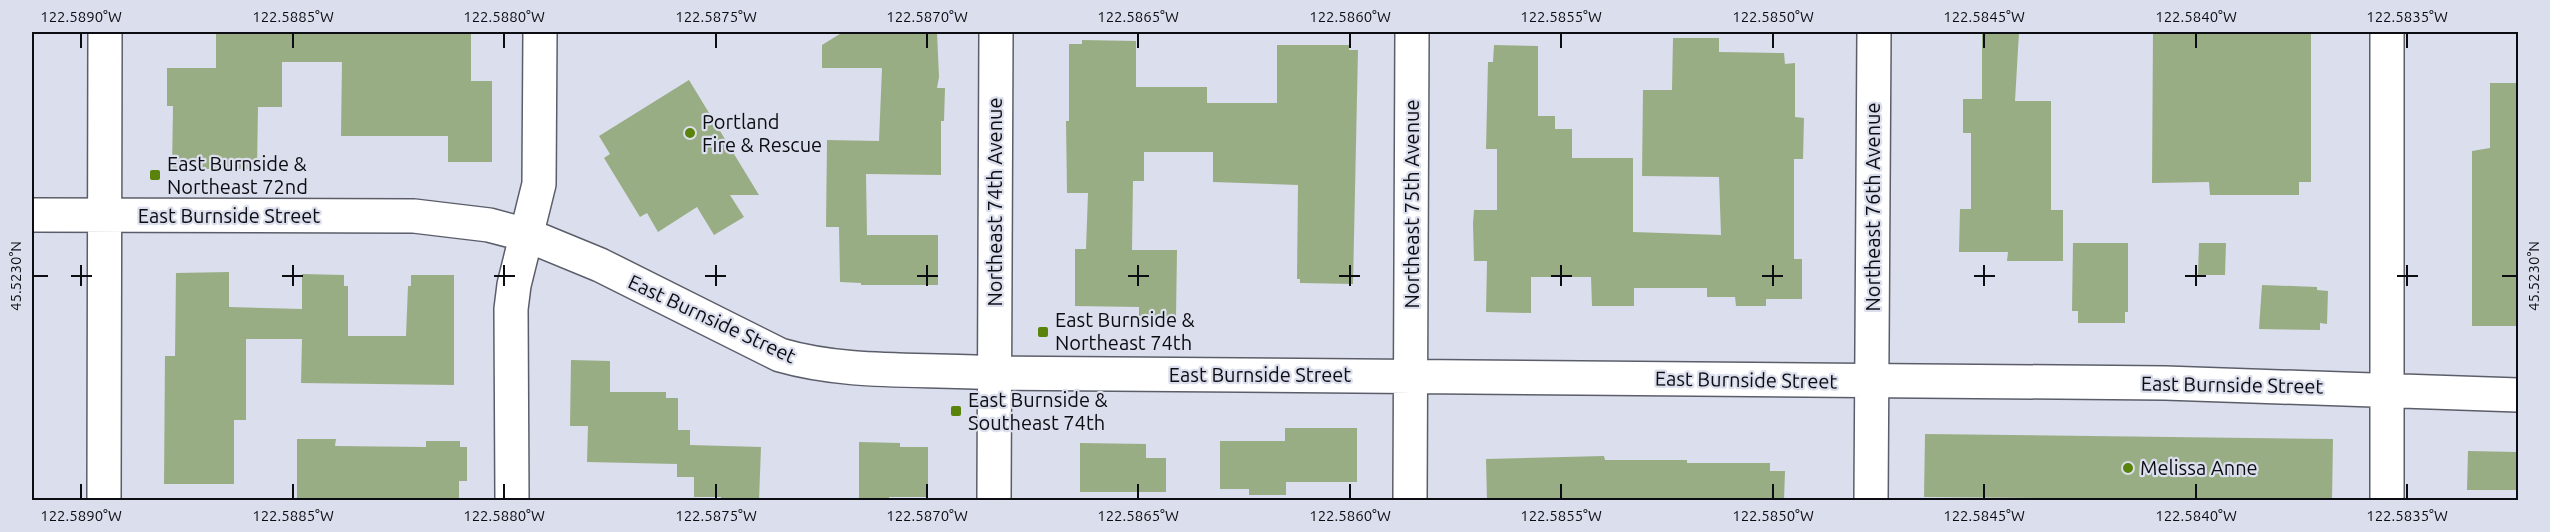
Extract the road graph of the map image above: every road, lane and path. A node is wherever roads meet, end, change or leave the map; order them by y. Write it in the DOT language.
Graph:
graph roads {
  1 [pos="105,32"];
  2 [pos="540,32"];
  3 [pos="996,32"];
  4 [pos="1412,32"];
  5 [pos="1874,32"];
  6 [pos="2387,32"];
  7 [pos="32,215"];
  8 [pos="104,216"];
  9 [pos="527,235"];
  10 [pos="994,373"];
  11 [pos="1411,376"];
  12 [pos="1871,382"];
  13 [pos="2387,390"];
  14 [pos="2518,394"];
  15 [pos="104,501"];
  16 [pos="512,501"];
  17 [pos="994,501"];
  18 [pos="1410,501"];
  19 [pos="1871,501"];
  20 [pos="2387,501"];
  1 -- 8 [label="street"];
  2 -- 9 [label="street"];
  3 -- 10 [label="street, Northeast 74th Avenue"];
  4 -- 11 [label="street, Northeast 75th Avenue"];
  5 -- 12 [label="street, Northeast 76th Avenue"];
  6 -- 13 [label="street"];
  7 -- 8 [label="street, East Burnside Street"];
  8 -- 9 [label="street, East Burnside Street"];
  8 -- 15 [label="street"];
  9 -- 10 [label="street, East Burnside Street"];
  9 -- 16 [label="street"];
  10 -- 11 [label="street, East Burnside Street"];
  10 -- 17 [label="street, Northeast 74th Avenue"];
  11 -- 12 [label="street, East Burnside Street"];
  11 -- 18 [label="street, Northeast 75th Avenue"];
  12 -- 13 [label="street, East Burnside Street"];
  12 -- 19 [label="street, Northeast 76th Avenue"];
  13 -- 14 [label="street, East Burnside Street"];
  13 -- 20 [label="street"];
}
